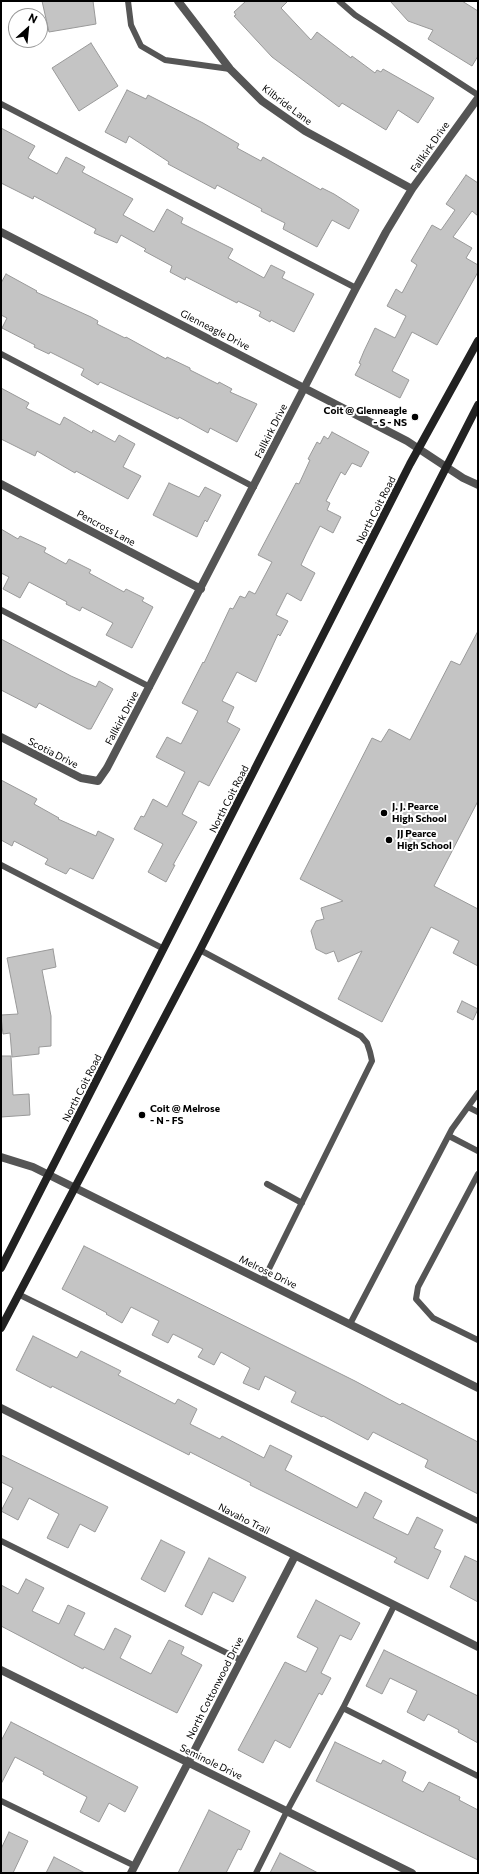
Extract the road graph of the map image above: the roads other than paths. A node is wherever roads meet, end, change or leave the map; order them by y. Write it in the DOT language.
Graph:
graph roads {
  1 [pos="128,1"];
  2 [pos="178,1"];
  3 [pos="339,1"];
  4 [pos="230,69"];
  5 [pos="478,95"];
  6 [pos="478,98"];
  7 [pos="1,104"];
  8 [pos="412,189"];
  9 [pos="1,232"];
  10 [pos="356,288"];
  11 [pos="478,341"];
  12 [pos="1,354"];
  13 [pos="304,387"];
  14 [pos="478,406"];
  15 [pos="419,448"];
  16 [pos="447,466"];
  17 [pos="1,484"];
  18 [pos="254,486"];
  19 [pos="478,486"];
  20 [pos="201,588"];
  21 [pos="1,610"];
  22 [pos="150,687"];
  23 [pos="1,737"];
  24 [pos="98,781"];
  25 [pos="1,865"];
  26 [pos="164,949"];
  27 [pos="200,950"];
  28 [pos="478,1093"];
  29 [pos="468,1107"];
  30 [pos="478,1112"];
  31 [pos="449,1136"];
  32 [pos="478,1151"];
  33 [pos="1,1157"];
  34 [pos="478,1174"];
  35 [pos="48,1175"];
  36 [pos="267,1184"];
  37 [pos="75,1188"];
  38 [pos="302,1202"];
  39 [pos="1,1268"];
  40 [pos="263,1281"];
  41 [pos="18,1294"];
  42 [pos="350,1324"];
  43 [pos="1,1328"];
  44 [pos="478,1340"];
  45 [pos="478,1388"];
  46 [pos="1,1408"];
  47 [pos="478,1521"];
  48 [pos="1,1541"];
  49 [pos="295,1556"];
  50 [pos="394,1606"];
  51 [pos="478,1647"];
  52 [pos="241,1660"];
  53 [pos="1,1670"];
  54 [pos="343,1708"];
  55 [pos="189,1762"];
  56 [pos="478,1776"];
  57 [pos="1,1801"];
  58 [pos="287,1811"];
  59 [pos="133,1870"];
  60 [pos="256,1873"];
  61 [pos="412,1873"];
  1 -- 4 [label="lane"];
  2 -- 4 [label="street, Kilbride Lane"];
  3 -- 5 [label="lane"];
  4 -- 8 [label="street, Kilbride Lane"];
  6 -- 8 [label="street, Fallkirk Drive"];
  7 -- 10 [label="lane"];
  8 -- 10 [label="street, Fallkirk Drive"];
  9 -- 13 [label="street, Glenneagle Drive"];
  10 -- 13 [label="street, Fallkirk Drive"];
  11 -- 15 [label="main road, North Coit Road"];
  12 -- 18 [label="lane"];
  13 -- 15 [label="street, Glenneagle Drive"];
  13 -- 18 [label="street, Fallkirk Drive"];
  14 -- 16 [label="main road"];
  15 -- 16 [label="street, Glenneagle Drive"];
  15 -- 26 [label="main road, North Coit Road"];
  16 -- 19 [label="street, Glenneagle Drive"];
  16 -- 27 [label="main road"];
  17 -- 20 [label="street, Pencross Lane"];
  18 -- 20 [label="street, Fallkirk Drive"];
  20 -- 22 [label="street, Fallkirk Drive"];
  21 -- 22 [label="lane"];
  22 -- 24 [label="street, Fallkirk Drive"];
  23 -- 24 [label="street, Scotia Drive"];
  25 -- 26 [label="lane"];
  26 -- 35 [label="main road, North Coit Road"];
  27 -- 37 [label="main road"];
  27 -- 38 [label="lane"];
  28 -- 29 [label="lane"];
  29 -- 30 [label="lane"];
  29 -- 31 [label="lane"];
  31 -- 32 [label="lane"];
  31 -- 42 [label="lane"];
  33 -- 35 [label="street, Melrose Drive"];
  34 -- 44 [label="lane"];
  35 -- 37 [label="street, Melrose Drive"];
  35 -- 39 [label="main road, North Coit Road"];
  36 -- 38 [label="lane"];
  37 -- 40 [label="street, Melrose Drive"];
  37 -- 41 [label="main road"];
  38 -- 40 [label="lane"];
  40 -- 42 [label="street, Melrose Drive"];
  41 -- 43 [label="main road"];
  41 -- 47 [label="lane"];
  42 -- 45 [label="street, Melrose Drive"];
  46 -- 49 [label="street, Navaho Trail"];
  48 -- 52 [label="lane"];
  49 -- 50 [label="street, Navaho Trail"];
  49 -- 52 [label="street, North Cottonwood Drive"];
  50 -- 51 [label="street, Navaho Trail"];
  50 -- 54 [label="lane"];
  52 -- 55 [label="street, North Cottonwood Drive"];
  53 -- 55 [label="street, Seminole Drive"];
  54 -- 56 [label="lane"];
  54 -- 58 [label="lane"];
  55 -- 58 [label="street, Seminole Drive"];
  55 -- 59 [label="street, North Cottonwood Drive"];
  57 -- 59 [label="lane"];
  58 -- 60 [label="lane"];
  58 -- 61 [label="street, Seminole Drive"];
}
